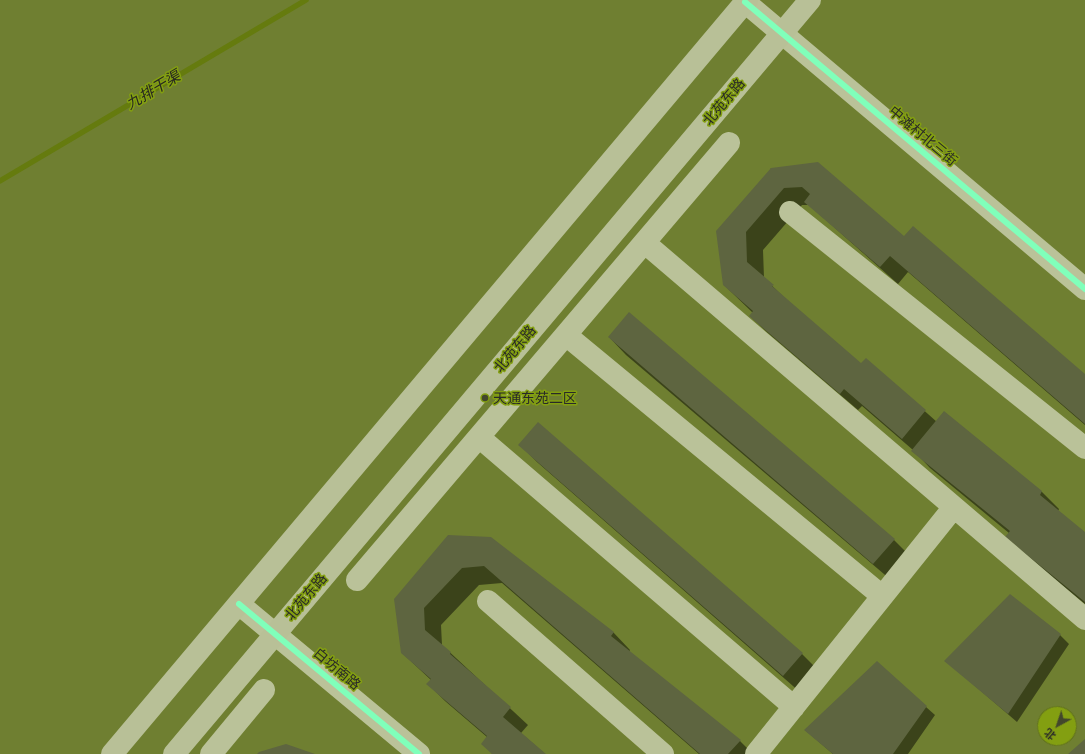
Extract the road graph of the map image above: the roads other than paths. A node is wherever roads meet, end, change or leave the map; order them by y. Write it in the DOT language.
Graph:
graph roads {
  1 [pos="810,0"];
  2 [pos="746,1"];
  3 [pos="782,34"];
  4 [pos="729,144"];
  5 [pos="790,212"];
  6 [pos="645,243"];
  7 [pos="1085,289"];
  8 [pos="566,335"];
  9 [pos="479,437"];
  10 [pos="1085,448"];
  11 [pos="954,507"];
  12 [pos="357,580"];
  13 [pos="882,596"];
  14 [pos="488,601"];
  15 [pos="239,604"];
  16 [pos="1085,619"];
  17 [pos="275,634"];
  18 [pos="264,690"];
  19 [pos="794,707"];
  20 [pos="112,754"];
  21 [pos="174,754"];
  22 [pos="211,754"];
  23 [pos="419,754"];
  24 [pos="663,754"];
  25 [pos="756,754"];
  1 -- 3 [label="main road, 北苑东路"];
  2 -- 3 [label="street, 中滩村北三街"];
  2 -- 15 [label="main road"];
  3 -- 7 [label="street, 中滩村北三街"];
  3 -- 17 [label="main road, 北苑东路"];
  4 -- 6 [label="street"];
  5 -- 10 [label="street"];
  6 -- 8 [label="street"];
  6 -- 11 [label="street"];
  8 -- 9 [label="street"];
  8 -- 13 [label="street"];
  9 -- 12 [label="street"];
  9 -- 19 [label="street"];
  11 -- 13 [label="street"];
  11 -- 16 [label="street"];
  13 -- 19 [label="street"];
  14 -- 24 [label="street"];
  15 -- 17 [label="street, 白坊南路"];
  15 -- 20 [label="main road"];
  17 -- 21 [label="main road, 北苑东路"];
  17 -- 23 [label="street, 白坊南路"];
  18 -- 22 [label="street"];
  19 -- 25 [label="street"];
}
